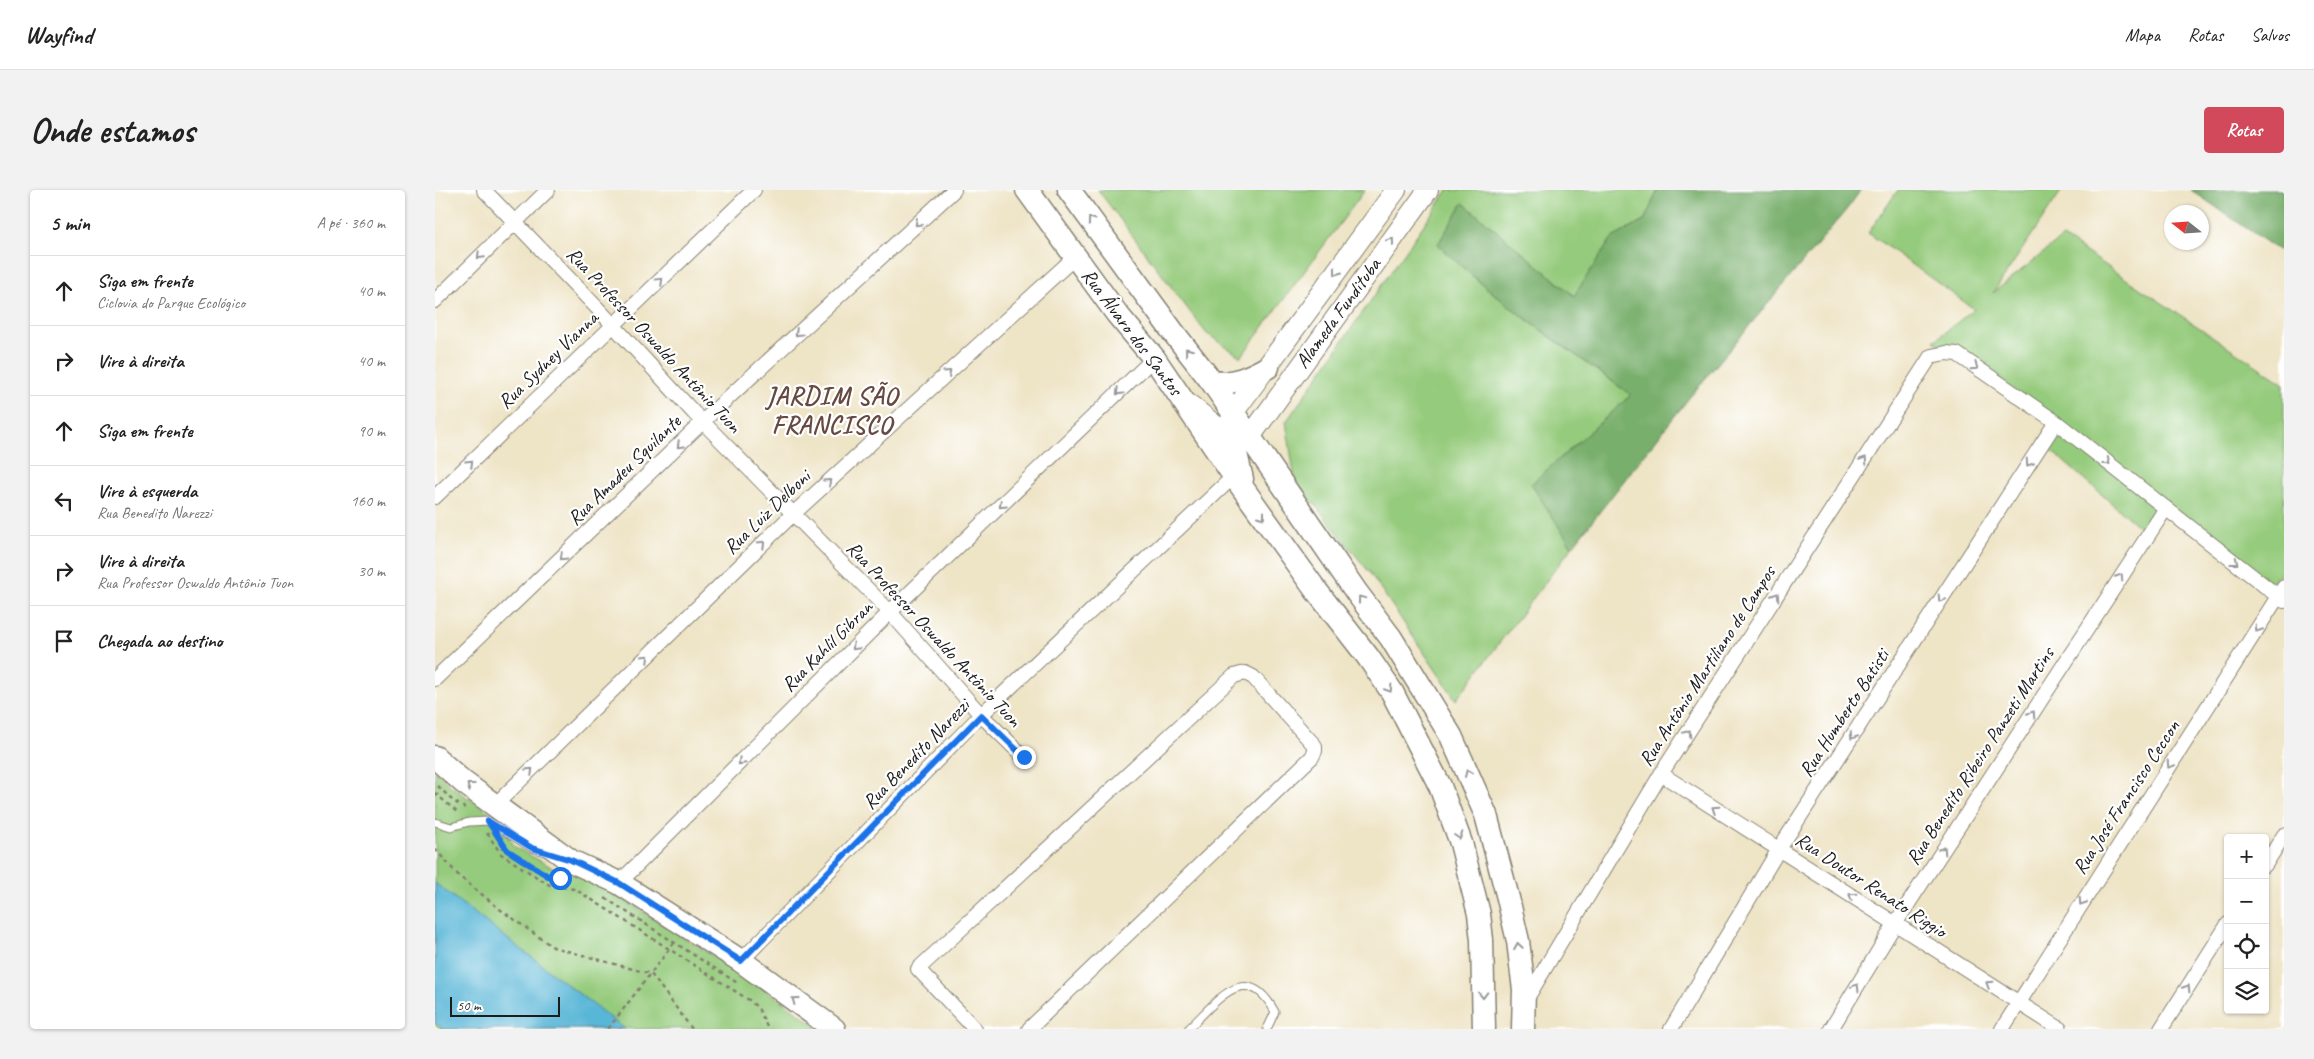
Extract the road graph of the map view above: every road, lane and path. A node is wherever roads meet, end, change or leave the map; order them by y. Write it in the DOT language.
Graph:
graph roads {
  1 [pos="484,190"];
  2 [pos="548,190"];
  3 [pos="754,190"];
  4 [pos="954,190"];
  5 [pos="1027,190"];
  6 [pos="1069,190"];
  7 [pos="1396,190"];
  8 [pos="1428,190"];
  9 [pos="514,222"];
  10 [pos="1075,257"];
  11 [pos="435,301"];
  12 [pos="613,325"];
  13 [pos="1154,358"];
  14 [pos="1268,367"];
  15 [pos="1297,371"];
  16 [pos="1212,382"];
  17 [pos="1182,399"];
  18 [pos="703,422"];
  19 [pos="2056,422"];
  20 [pos="1238,427"];
  21 [pos="1267,463"];
  22 [pos="1239,484"];
  23 [pos="435,497"];
  24 [pos="2166,508"];
  25 [pos="792,515"];
  26 [pos="2282,595"];
  27 [pos="890,612"];
  28 [pos="1391,638"];
  29 [pos="1368,656"];
  30 [pos="435,680"];
  31 [pos="981,715"];
  32 [pos="435,757"];
  33 [pos="1024,757"];
  34 [pos="1661,774"];
  35 [pos="435,783"];
  36 [pos="435,793"];
  37 [pos="491,813"];
  38 [pos="435,822"];
  39 [pos="473,822"];
  40 [pos="2284,835"];
  41 [pos="435,849"];
  42 [pos="1779,850"];
  43 [pos="2269,859"];
  44 [pos="571,869"];
  45 [pos="611,890"];
  46 [pos="1895,924"];
  47 [pos="2224,930"];
  48 [pos="674,943"];
  49 [pos="669,950"];
  50 [pos="741,961"];
  51 [pos="651,974"];
  52 [pos="740,985"];
  53 [pos="2018,1002"];
  54 [pos="1524,1003"];
  55 [pos="608,1029"];
  56 [pos="692,1029"];
  57 [pos="768,1029"];
  58 [pos="834,1029"];
  59 [pos="975,1029"];
  60 [pos="1029,1029"];
  61 [pos="1188,1029"];
  62 [pos="1267,1029"];
  63 [pos="1484,1029"];
  64 [pos="1523,1029"];
  65 [pos="1671,1029"];
  66 [pos="1831,1029"];
  67 [pos="2002,1029"];
  68 [pos="2060,1029"];
  69 [pos="2161,1029"];
  1 -- 9 [label="street, Rua Professor Oswaldo Antônio Tuon"];
  2 -- 9 [label="street"];
  12 -- 3 [label="street, Rua Sydney Vianna, one-way"];
  4 -- 18 [label="street, Rua Amadeu Squilante, one-way"];
  5 -- 10 [label="main road, Rua Álvaro dos Santos"];
  16 -- 6 [label="main road, one-way"];
  7 -- 14 [label="main road, Alameda Fundituba, one-way"];
  15 -- 8 [label="main road, Alameda Fundituba, one-way"];
  9 -- 11 [label="street, one-way"];
  9 -- 12 [label="street, Rua Professor Oswaldo Antônio Tuon"];
  10 -- 13 [label="main road, Rua Álvaro dos Santos"];
  25 -- 10 [label="street, Rua Luiz Delboni, one-way"];
  12 -- 18 [label="street, Rua Professor Oswaldo Antônio Tuon"];
  23 -- 12 [label="street, Rua Sydney Vianna, one-way"];
  13 -- 17 [label="main road, Rua Álvaro dos Santos"];
  13 -- 27 [label="street, Rua Kahlil Gibran, one-way"];
  14 -- 16 [label="main road"];
  14 -- 20 [label="main road, Alameda Fundituba"];
  15 -- 20 [label="main road, Alameda Fundituba"];
  15 -- 21 [label="main road"];
  16 -- 20 [label="main road"];
  17 -- 20 [label="main road"];
  17 -- 22 [label="main road, Rua Álvaro dos Santos"];
  18 -- 25 [label="street, Rua Professor Oswaldo Antônio Tuon"];
  18 -- 30 [label="street, Rua Amadeu Squilante, one-way"];
  19 -- 24 [label="street, one-way"];
  34 -- 19 [label="street, Rua Antônio Martiliano de Campos, one-way"];
  19 -- 42 [label="street, Rua Humberto Batisti, one-way"];
  20 -- 21 [label="main road"];
  20 -- 22 [label="main road"];
  28 -- 21 [label="main road, one-way"];
  22 -- 29 [label="main road, Rua Álvaro dos Santos, one-way"];
  22 -- 31 [label="street, Rua Benedito Narezzi"];
  24 -- 26 [label="street, one-way"];
  46 -- 24 [label="street, Rua Benedito Ribeiro Panzeti Martins, one-way"];
  25 -- 27 [label="street, Rua Professor Oswaldo Antônio Tuon"];
  37 -- 25 [label="street, Rua Luiz Delboni, one-way"];
  26 -- 53 [label="street, Rua José Francisco Ceccon, one-way"];
  27 -- 31 [label="street, Rua Professor Oswaldo Antônio Tuon"];
  27 -- 45 [label="street, Rua Kahlil Gibran, one-way"];
  28 -- 29 [label="main road"];
  54 -- 28 [label="main road, one-way"];
  29 -- 63 [label="main road, Rua Álvaro dos Santos, one-way"];
  31 -- 33 [label="street, Rua Professor Oswaldo Antônio Tuon"];
  31 -- 50 [label="street, Rua Benedito Narezzi"];
  37 -- 32 [label="main road, one-way"];
  42 -- 34 [label="street, Rua Doutor Renato Riggio, one-way"];
  34 -- 54 [label="street, Rua Antônio Martiliano de Campos"];
  35 -- 37 [label="path"];
  36 -- 39 [label="path"];
  37 -- 39 [label="lane"];
  37 -- 44 [label="main road"];
  37 -- 44 [label="path"];
  38 -- 39 [label="lane"];
  39 -- 49 [label="path"];
  40 -- 43 [label="street"];
  41 -- 51 [label="path"];
  46 -- 42 [label="street, Rua Doutor Renato Riggio, one-way"];
  42 -- 65 [label="street, Rua Humberto Batisti"];
  44 -- 45 [label="main road"];
  45 -- 48 [label="path"];
  45 -- 50 [label="main road"];
  53 -- 46 [label="street, Rua Doutor Renato Riggio, one-way"];
  66 -- 46 [label="street, Rua Benedito Ribeiro Panzeti Martins, one-way"];
  69 -- 47 [label="street, one-way"];
  48 -- 49 [label="path"];
  48 -- 52 [label="path"];
  49 -- 51 [label="path"];
  49 -- 57 [label="path"];
  58 -- 50 [label="main road, one-way"];
  51 -- 55 [label="path"];
  51 -- 56 [label="path"];
  53 -- 67 [label="street, Rua José Francisco Ceccon"];
  53 -- 68 [label="street, Rua Doutor Renato Riggio"];
  54 -- 64 [label="main road"];
  59 -- 60 [label="street"];
  61 -- 62 [label="lane"];
}
